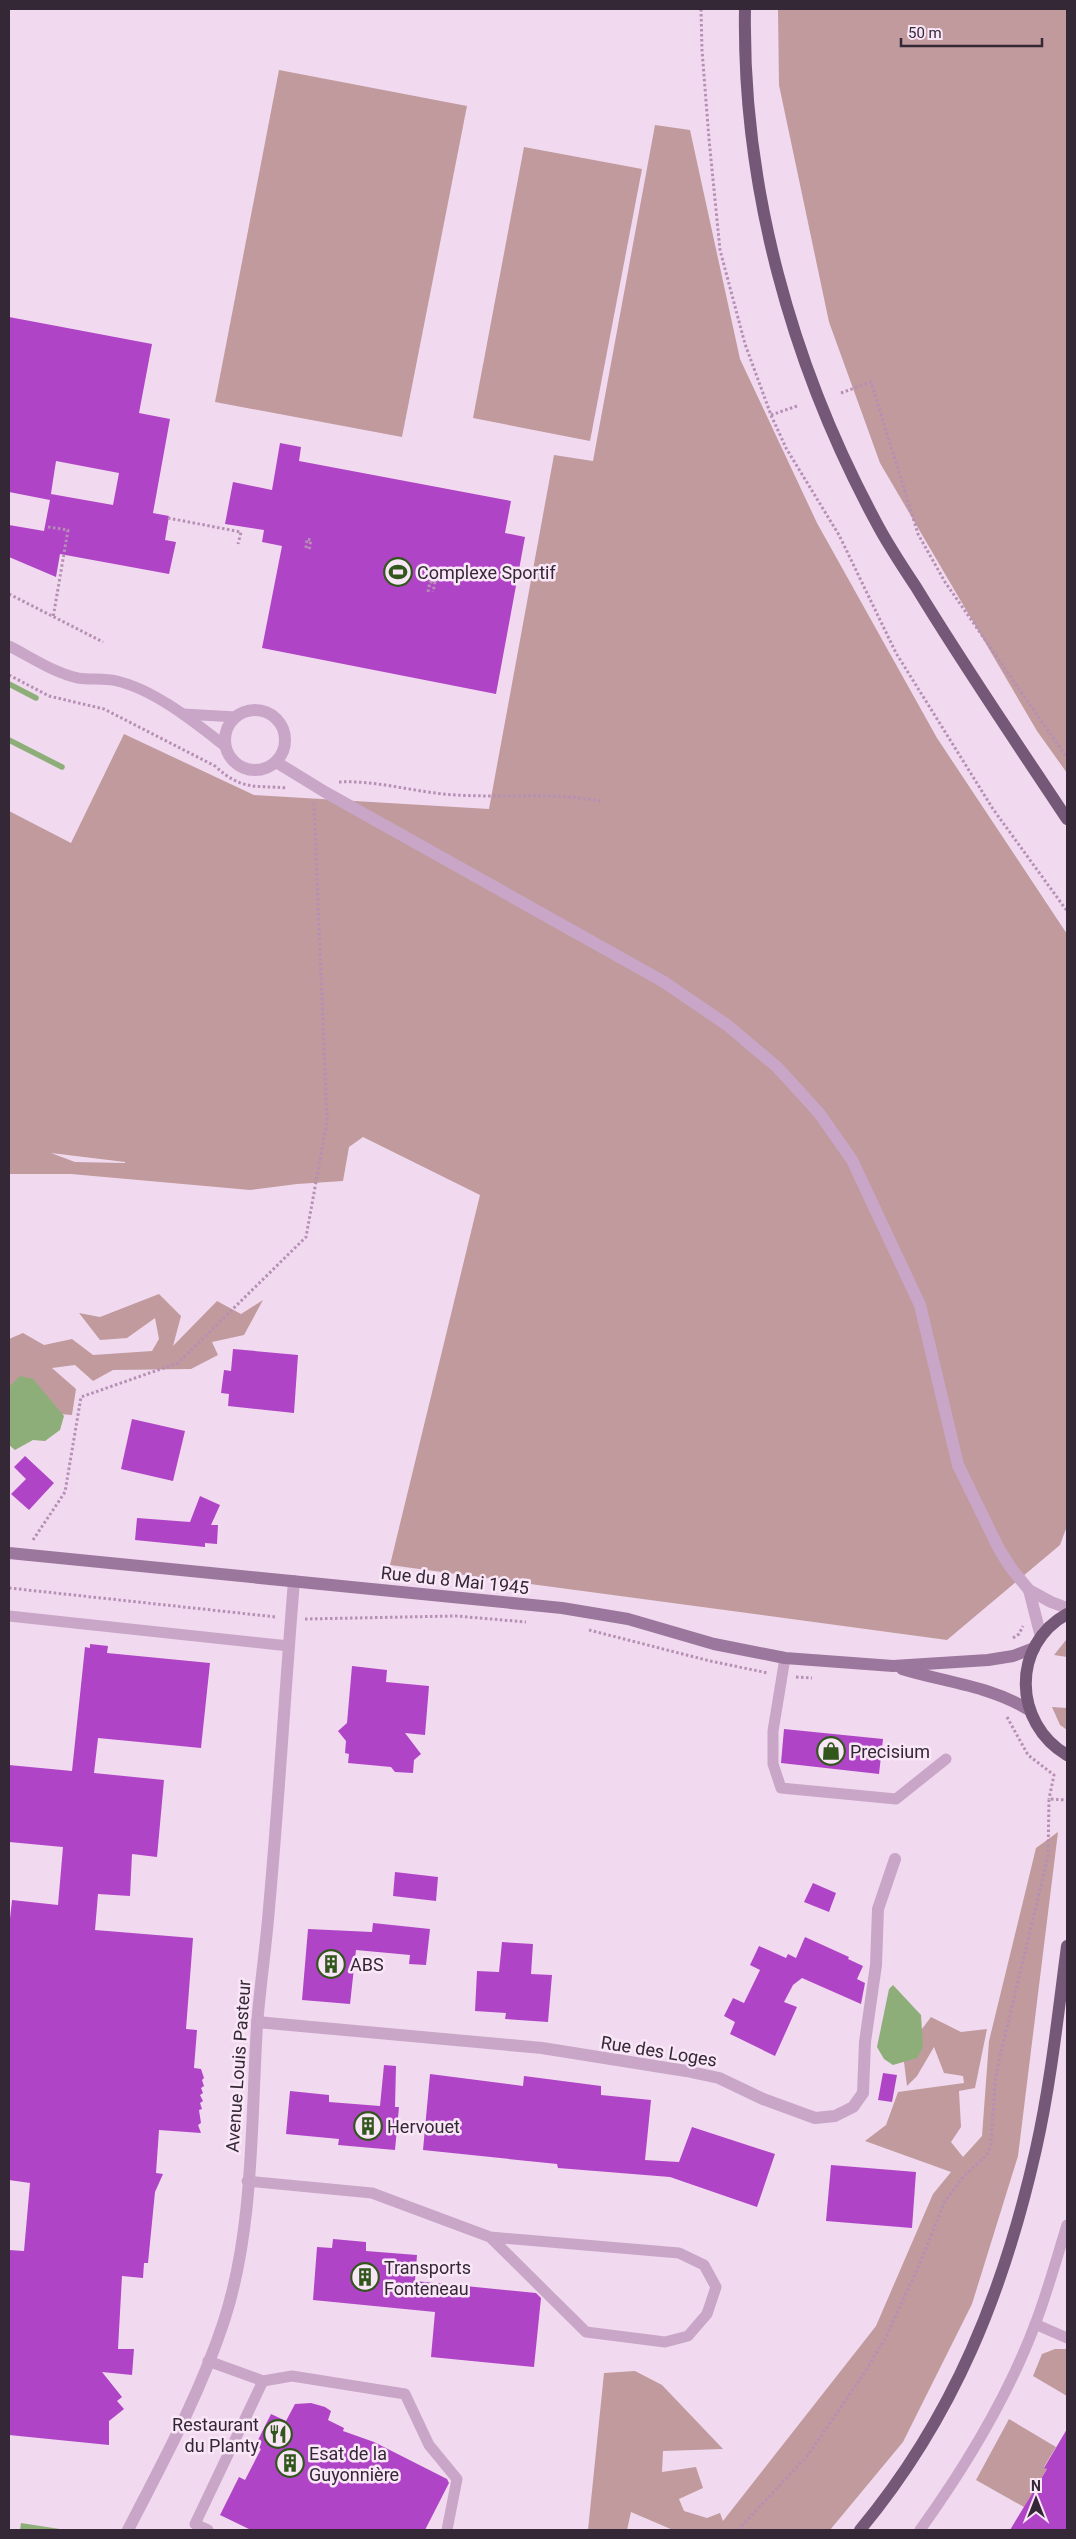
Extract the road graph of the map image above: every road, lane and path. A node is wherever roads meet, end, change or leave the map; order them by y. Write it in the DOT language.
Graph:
graph roads {
  1 [pos="702,9"];
  2 [pos="745,9"];
  3 [pos="841,393"];
  4 [pos="797,406"];
  5 [pos="771,416"];
  6 [pos="168,518"];
  7 [pos="48,527"];
  8 [pos="238,544"];
  9 [pos="428,592"];
  10 [pos="433,592"];
  11 [pos="9,594"];
  12 [pos="53,618"];
  13 [pos="103,642"];
  14 [pos="9,646"];
  15 [pos="9,675"];
  16 [pos="182,714"];
  17 [pos="236,717"];
  18 [pos="225,746"];
  19 [pos="1067,758"];
  20 [pos="276,762"];
  21 [pos="293,792"];
  22 [pos="325,792"];
  23 [pos="307,800"];
  24 [pos="600,802"];
  25 [pos="314,804"];
  26 [pos="322,809"];
  27 [pos="1067,819"];
  28 [pos="1067,911"];
  29 [pos="9,1553"];
  30 [pos="23,1555"];
  31 [pos="294,1581"];
  32 [pos="9,1588"];
  33 [pos="1029,1590"];
  34 [pos="1067,1608"];
  35 [pos="1067,1614"];
  36 [pos="9,1616"];
  37 [pos="291,1619"];
  38 [pos="534,1623"];
  39 [pos="583,1628"];
  40 [pos="1037,1643"];
  41 [pos="289,1646"];
  42 [pos="785,1658"];
  43 [pos="893,1666"];
  44 [pos="781,1676"];
  45 [pos="818,1678"];
  46 [pos="1029,1710"];
  47 [pos="1063,1752"];
  48 [pos="946,1759"];
  49 [pos="1067,1763"];
  50 [pos="1067,1800"];
  51 [pos="895,1859"];
  52 [pos="1067,1946"];
  53 [pos="258,2022"];
  54 [pos="247,2181"];
  55 [pos="1067,2225"];
  56 [pos="490,2237"];
  57 [pos="1035,2324"];
  58 [pos="1067,2338"];
  59 [pos="208,2362"];
  60 [pos="263,2381"];
  61 [pos="128,2530"];
  62 [pos="208,2530"];
  63 [pos="447,2530"];
  64 [pos="738,2530"];
  65 [pos="860,2530"];
  66 [pos="920,2530"];
  1 -- 5 [label="path"];
  2 -- 27 [label="main road"];
  3 -- 19 [label="path"];
  4 -- 5 [label="path"];
  5 -- 28 [label="path"];
  6 -- 8 [label="path"];
  7 -- 12 [label="path"];
  9 -- 10 [label="path"];
  11 -- 12 [label="path"];
  12 -- 13 [label="path"];
  14 -- 16 [label="lane"];
  15 -- 21 [label="path"];
  16 -- 17 [label="lane"];
  16 -- 18 [label="lane"];
  17 -- 18 [label="street"];
  17 -- 20 [label="street"];
  18 -- 20 [label="street"];
  20 -- 22 [label="street"];
  22 -- 24 [label="path"];
  22 -- 25 [label="path"];
  22 -- 33 [label="street"];
  23 -- 25 [label="path"];
  25 -- 26 [label="path"];
  25 -- 30 [label="path"];
  29 -- 30 [label="main road, Rue du 8 Mai 1945"];
  30 -- 31 [label="main road, Rue du 8 Mai 1945"];
  31 -- 37 [label="street, Avenue Louis Pasteur"];
  31 -- 42 [label="main road, Rue du 8 Mai 1945"];
  32 -- 37 [label="path"];
  33 -- 34 [label="street"];
  33 -- 40 [label="street"];
  35 -- 40 [label="main road"];
  36 -- 41 [label="lane"];
  37 -- 38 [label="path"];
  37 -- 41 [label="street, Avenue Louis Pasteur"];
  39 -- 44 [label="path"];
  40 -- 43 [label="main road"];
  40 -- 46 [label="main road"];
  41 -- 53 [label="street, Avenue Louis Pasteur"];
  42 -- 43 [label="main road, Rue du 8 Mai 1945"];
  42 -- 44 [label="lane"];
  43 -- 46 [label="main road"];
  44 -- 45 [label="path"];
  44 -- 48 [label="lane"];
  46 -- 47 [label="main road"];
  47 -- 49 [label="main road"];
  50 -- 64 [label="path"];
  51 -- 53 [label="street, Rue des Loges"];
  52 -- 65 [label="main road"];
  53 -- 54 [label="street, Avenue Louis Pasteur"];
  54 -- 56 [label="lane"];
  54 -- 59 [label="street, Avenue Louis Pasteur"];
  55 -- 57 [label="lane"];
  56 -- 56 [label="lane"];
  57 -- 58 [label="lane"];
  57 -- 66 [label="lane"];
  59 -- 60 [label="lane"];
  59 -- 61 [label="street, Avenue Louis Pasteur"];
  60 -- 62 [label="lane"];
  60 -- 63 [label="lane"];
}
